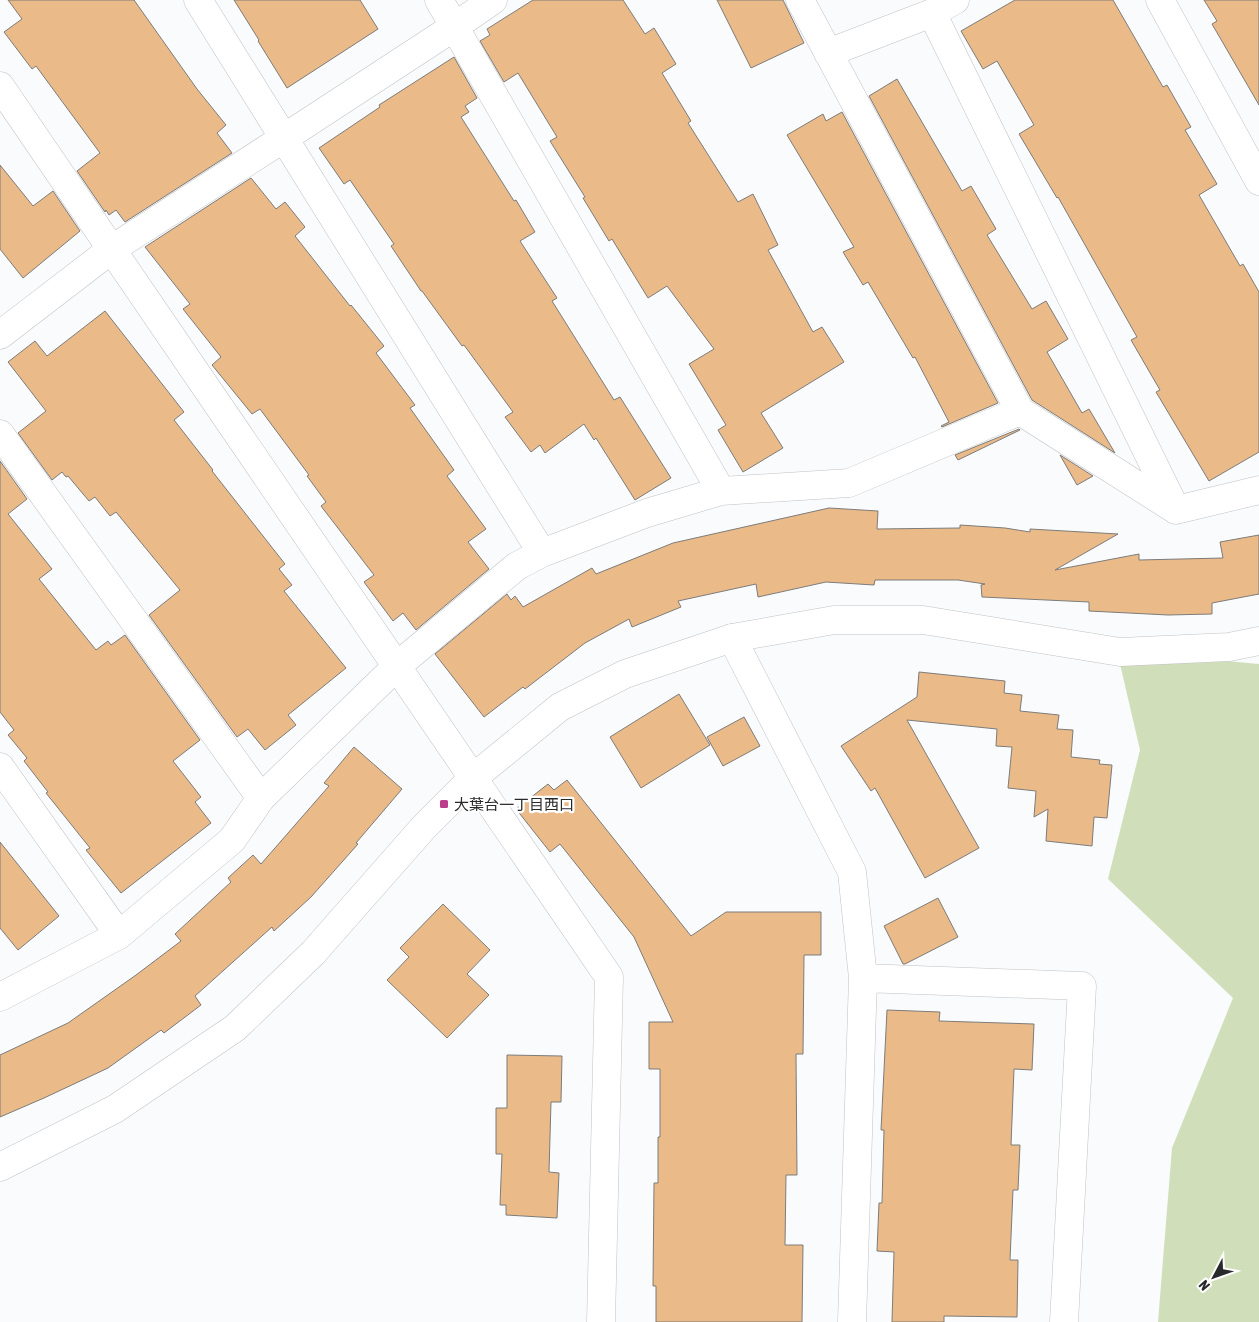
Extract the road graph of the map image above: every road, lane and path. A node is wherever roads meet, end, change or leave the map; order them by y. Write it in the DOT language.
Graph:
graph roads {
  1 [pos="198,0"];
  2 [pos="439,0"];
  3 [pos="493,0"];
  4 [pos="800,0"];
  5 [pos="1160,0"];
  6 [pos="943,6"];
  7 [pos="454,26"];
  8 [pos="828,53"];
  9 [pos="0,86"];
  10 [pos="284,138"];
  11 [pos="1259,181"];
  12 [pos="112,249"];
  13 [pos="0,335"];
  14 [pos="1020,411"];
  15 [pos="0,434"];
  16 [pos="1259,490"];
  17 [pos="721,491"];
  18 [pos="1176,510"];
  19 [pos="542,553"];
  20 [pos="732,638"];
  21 [pos="1259,641"];
  22 [pos="397,666"];
  23 [pos="0,767"];
  24 [pos="473,778"];
  25 [pos="262,798"];
  26 [pos="119,935"];
  27 [pos="863,978"];
  28 [pos="0,997"];
  29 [pos="0,1167"];
  30 [pos="600,1322"];
  31 [pos="852,1322"];
  32 [pos="1064,1322"];
  1 -- 10 [label="street"];
  2 -- 7 [label="street"];
  3 -- 7 [label="street"];
  4 -- 8 [label="street"];
  5 -- 11 [label="street"];
  6 -- 8 [label="street"];
  6 -- 18 [label="street"];
  7 -- 10 [label="street"];
  7 -- 17 [label="street"];
  8 -- 14 [label="street"];
  9 -- 12 [label="street"];
  10 -- 12 [label="street"];
  10 -- 19 [label="street"];
  12 -- 13 [label="street"];
  12 -- 22 [label="street"];
  14 -- 17 [label="street"];
  14 -- 18 [label="street"];
  15 -- 25 [label="street"];
  16 -- 18 [label="street"];
  17 -- 19 [label="street"];
  19 -- 22 [label="street"];
  20 -- 21 [label="street"];
  20 -- 24 [label="street"];
  20 -- 27 [label="street"];
  22 -- 24 [label="street"];
  22 -- 25 [label="street"];
  23 -- 26 [label="street"];
  24 -- 29 [label="street"];
  24 -- 30 [label="street"];
  25 -- 26 [label="street"];
  26 -- 28 [label="street"];
  27 -- 31 [label="street"];
  27 -- 32 [label="street"];
}
